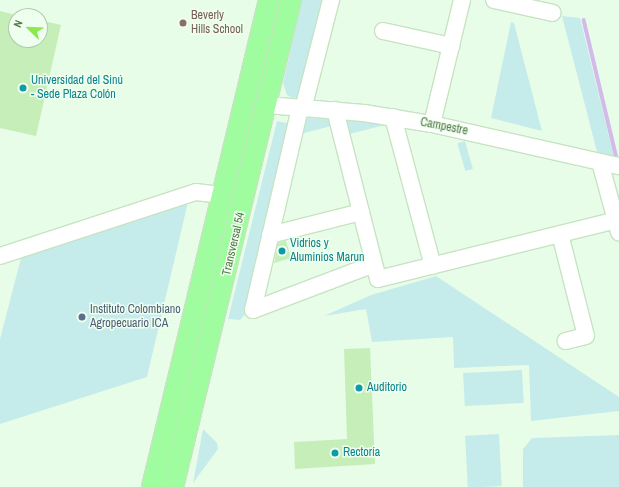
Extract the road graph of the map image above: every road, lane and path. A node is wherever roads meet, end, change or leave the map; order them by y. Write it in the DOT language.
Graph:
graph roads {
  1 [pos="269,0"];
  2 [pos="291,0"];
  3 [pos="332,0"];
  4 [pos="462,0"];
  5 [pos="494,0"];
  6 [pos="553,13"];
  7 [pos="383,31"];
  8 [pos="451,46"];
  9 [pos="267,105"];
  10 [pos="302,108"];
  11 [pos="335,110"];
  12 [pos="392,117"];
  13 [pos="432,124"];
  14 [pos="600,162"];
  15 [pos="619,166"];
  16 [pos="222,195"];
  17 [pos="361,212"];
  18 [pos="618,226"];
  19 [pos="560,234"];
  20 [pos="270,235"];
  21 [pos="0,256"];
  22 [pos="374,264"];
  23 [pos="433,266"];
  24 [pos="566,341"];
  25 [pos="152,487"];
  26 [pos="173,487"];
  1 -- 16 [label="main road, Transversal 54"];
  2 -- 9 [label="main road, Transversal 54"];
  3 -- 10 [label="street"];
  4 -- 8 [label="street"];
  5 -- 6 [label="street"];
  7 -- 8 [label="street"];
  8 -- 13 [label="street"];
  9 -- 10 [label="street, Campestre"];
  9 -- 26 [label="main road, Transversal 54"];
  10 -- 11 [label="street, Campestre"];
  10 -- 20 [label="street"];
  11 -- 12 [label="street, Campestre"];
  11 -- 17 [label="street"];
  12 -- 13 [label="street, Campestre"];
  12 -- 23 [label="street"];
  13 -- 14 [label="street, Campestre"];
  14 -- 15 [label="street, Campestre"];
  14 -- 18 [label="street"];
  16 -- 21 [label="street"];
  16 -- 25 [label="main road, Transversal 54"];
  17 -- 20 [label="street"];
  17 -- 22 [label="street"];
  18 -- 19 [label="street"];
  19 -- 23 [label="street"];
  19 -- 24 [label="street"];
  20 -- 22 [label="street"];
  22 -- 23 [label="street"];
}
